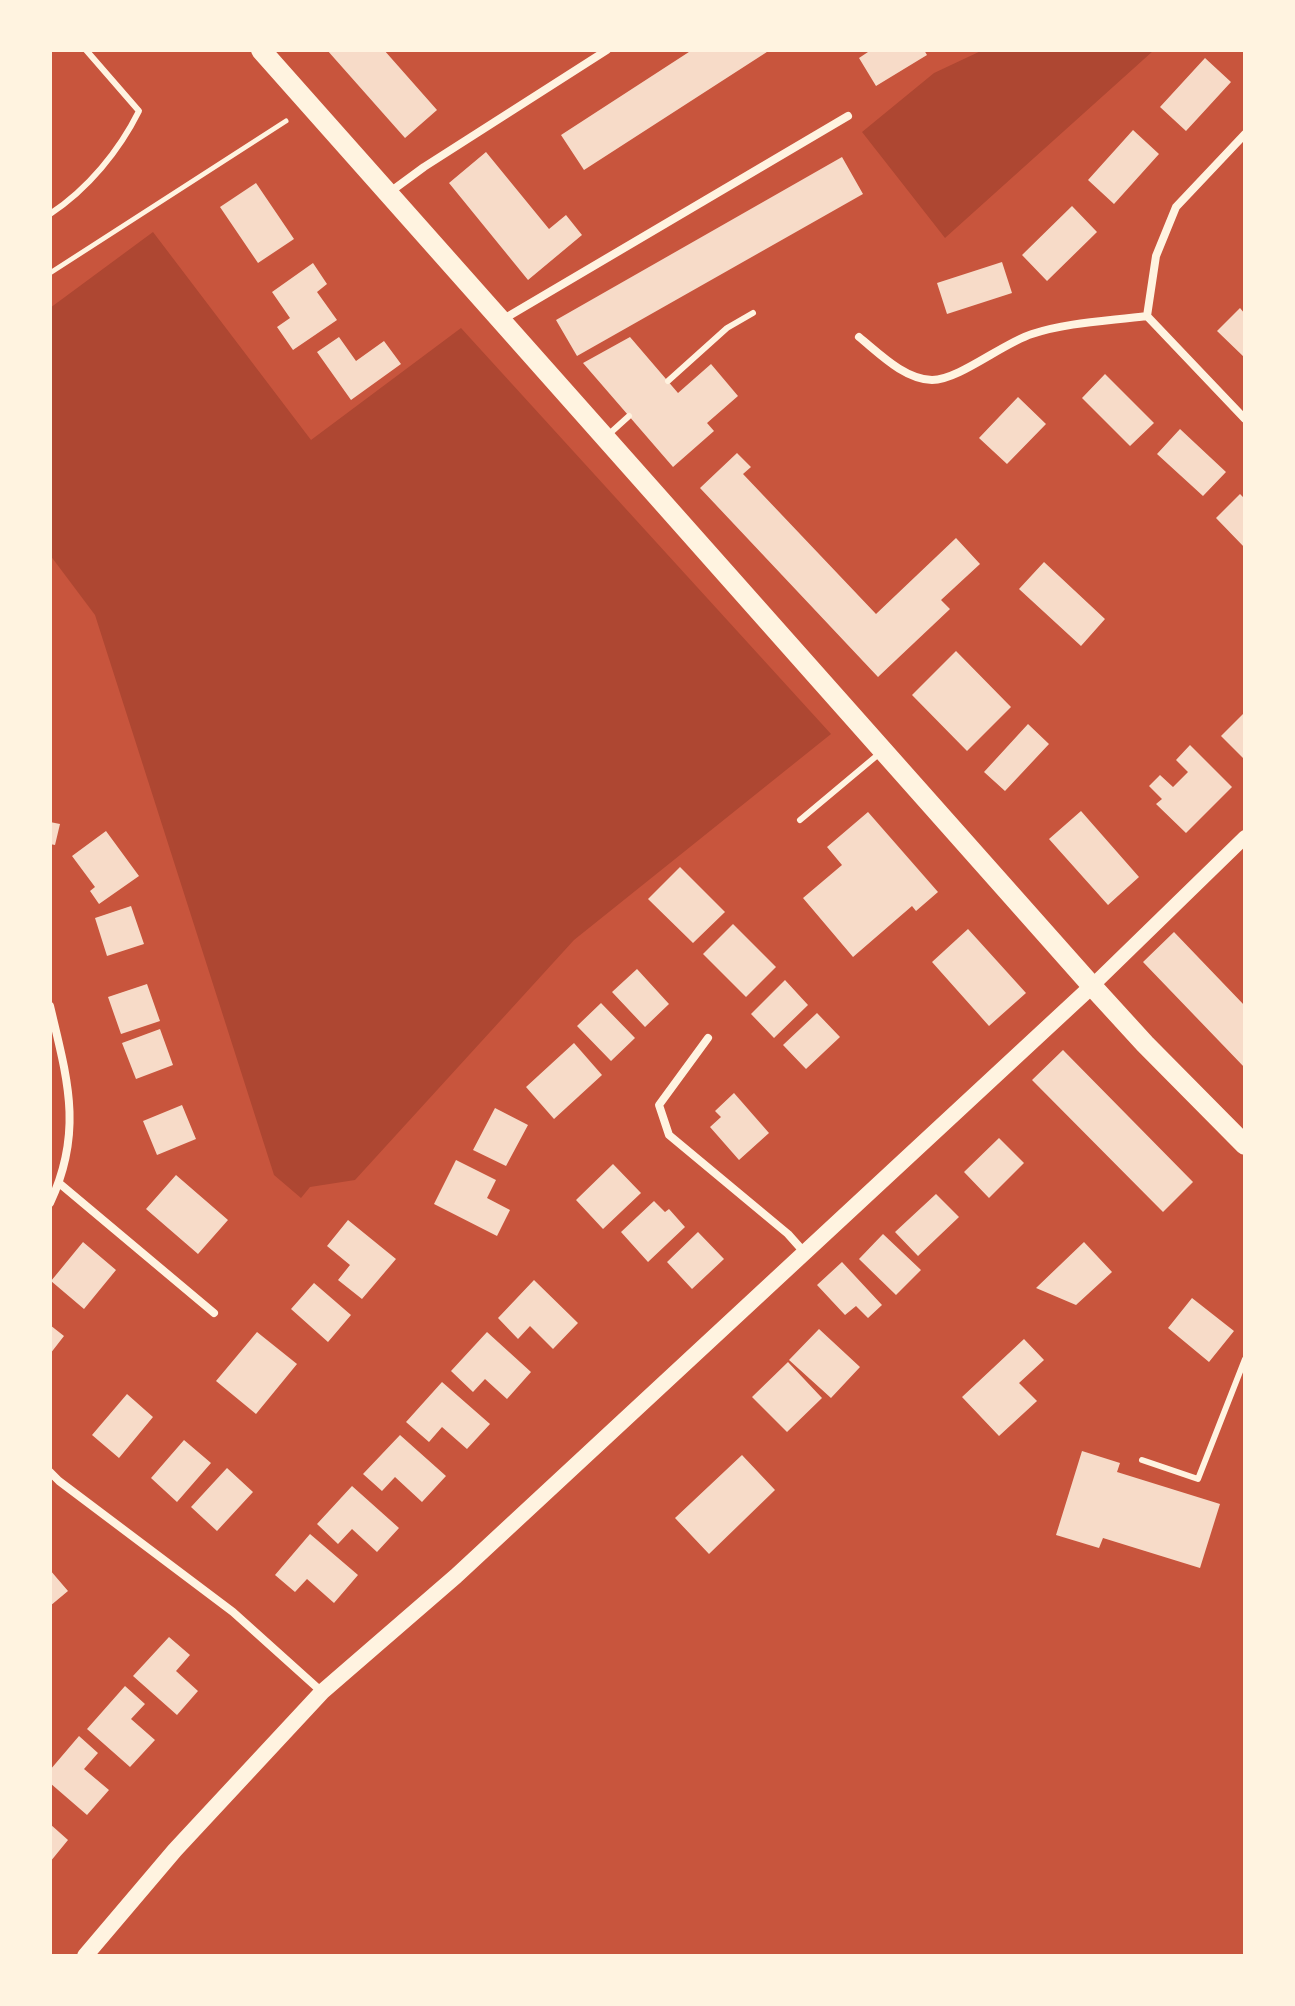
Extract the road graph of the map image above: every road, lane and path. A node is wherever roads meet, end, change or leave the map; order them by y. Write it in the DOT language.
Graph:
graph roads {
  1 [pos="86,50"];
  2 [pos="261,50"];
  3 [pos="607,50"];
  4 [pos="311,105"];
  5 [pos="848,116"];
  6 [pos="1245,134"];
  7 [pos="389,193"];
  8 [pos="50,214"];
  9 [pos="50,273"];
  10 [pos="753,313"];
  11 [pos="1147,316"];
  12 [pos="502,320"];
  13 [pos="859,337"];
  14 [pos="668,381"];
  15 [pos="629,416"];
  16 [pos="1245,419"];
  17 [pos="605,438"];
  18 [pos="883,751"];
  19 [pos="800,820"];
  20 [pos="1245,837"];
  21 [pos="1092,986"];
  22 [pos="50,1006"];
  23 [pos="708,1038"];
  24 [pos="1245,1145"];
  25 [pos="59,1183"];
  26 [pos="50,1203"];
  27 [pos="804,1252"];
  28 [pos="214,1313"];
  29 [pos="1245,1359"];
  30 [pos="1142,1460"];
  31 [pos="50,1472"];
  32 [pos="59,1481"];
  33 [pos="50,1489"];
  34 [pos="322,1692"];
  35 [pos="85,1956"];
  1 -- 8 [label="lane"];
  2 -- 4 [label="main road"];
  3 -- 7 [label="street"];
  4 -- 7 [label="main road"];
  4 -- 9 [label="path"];
  5 -- 12 [label="street"];
  6 -- 11 [label="street"];
  7 -- 12 [label="main road"];
  10 -- 14 [label="lane"];
  11 -- 13 [label="street"];
  11 -- 16 [label="street"];
  12 -- 17 [label="main road"];
  15 -- 17 [label="lane"];
  17 -- 18 [label="main road"];
  18 -- 19 [label="lane"];
  18 -- 21 [label="main road"];
  20 -- 21 [label="street"];
  21 -- 24 [label="main road"];
  21 -- 27 [label="main road"];
  22 -- 25 [label="street"];
  23 -- 27 [label="street"];
  25 -- 26 [label="street"];
  25 -- 28 [label="street"];
  27 -- 34 [label="main road"];
  29 -- 30 [label="lane"];
  31 -- 32 [label="street"];
  32 -- 33 [label="street"];
  32 -- 34 [label="street"];
  34 -- 35 [label="main road"];
}
